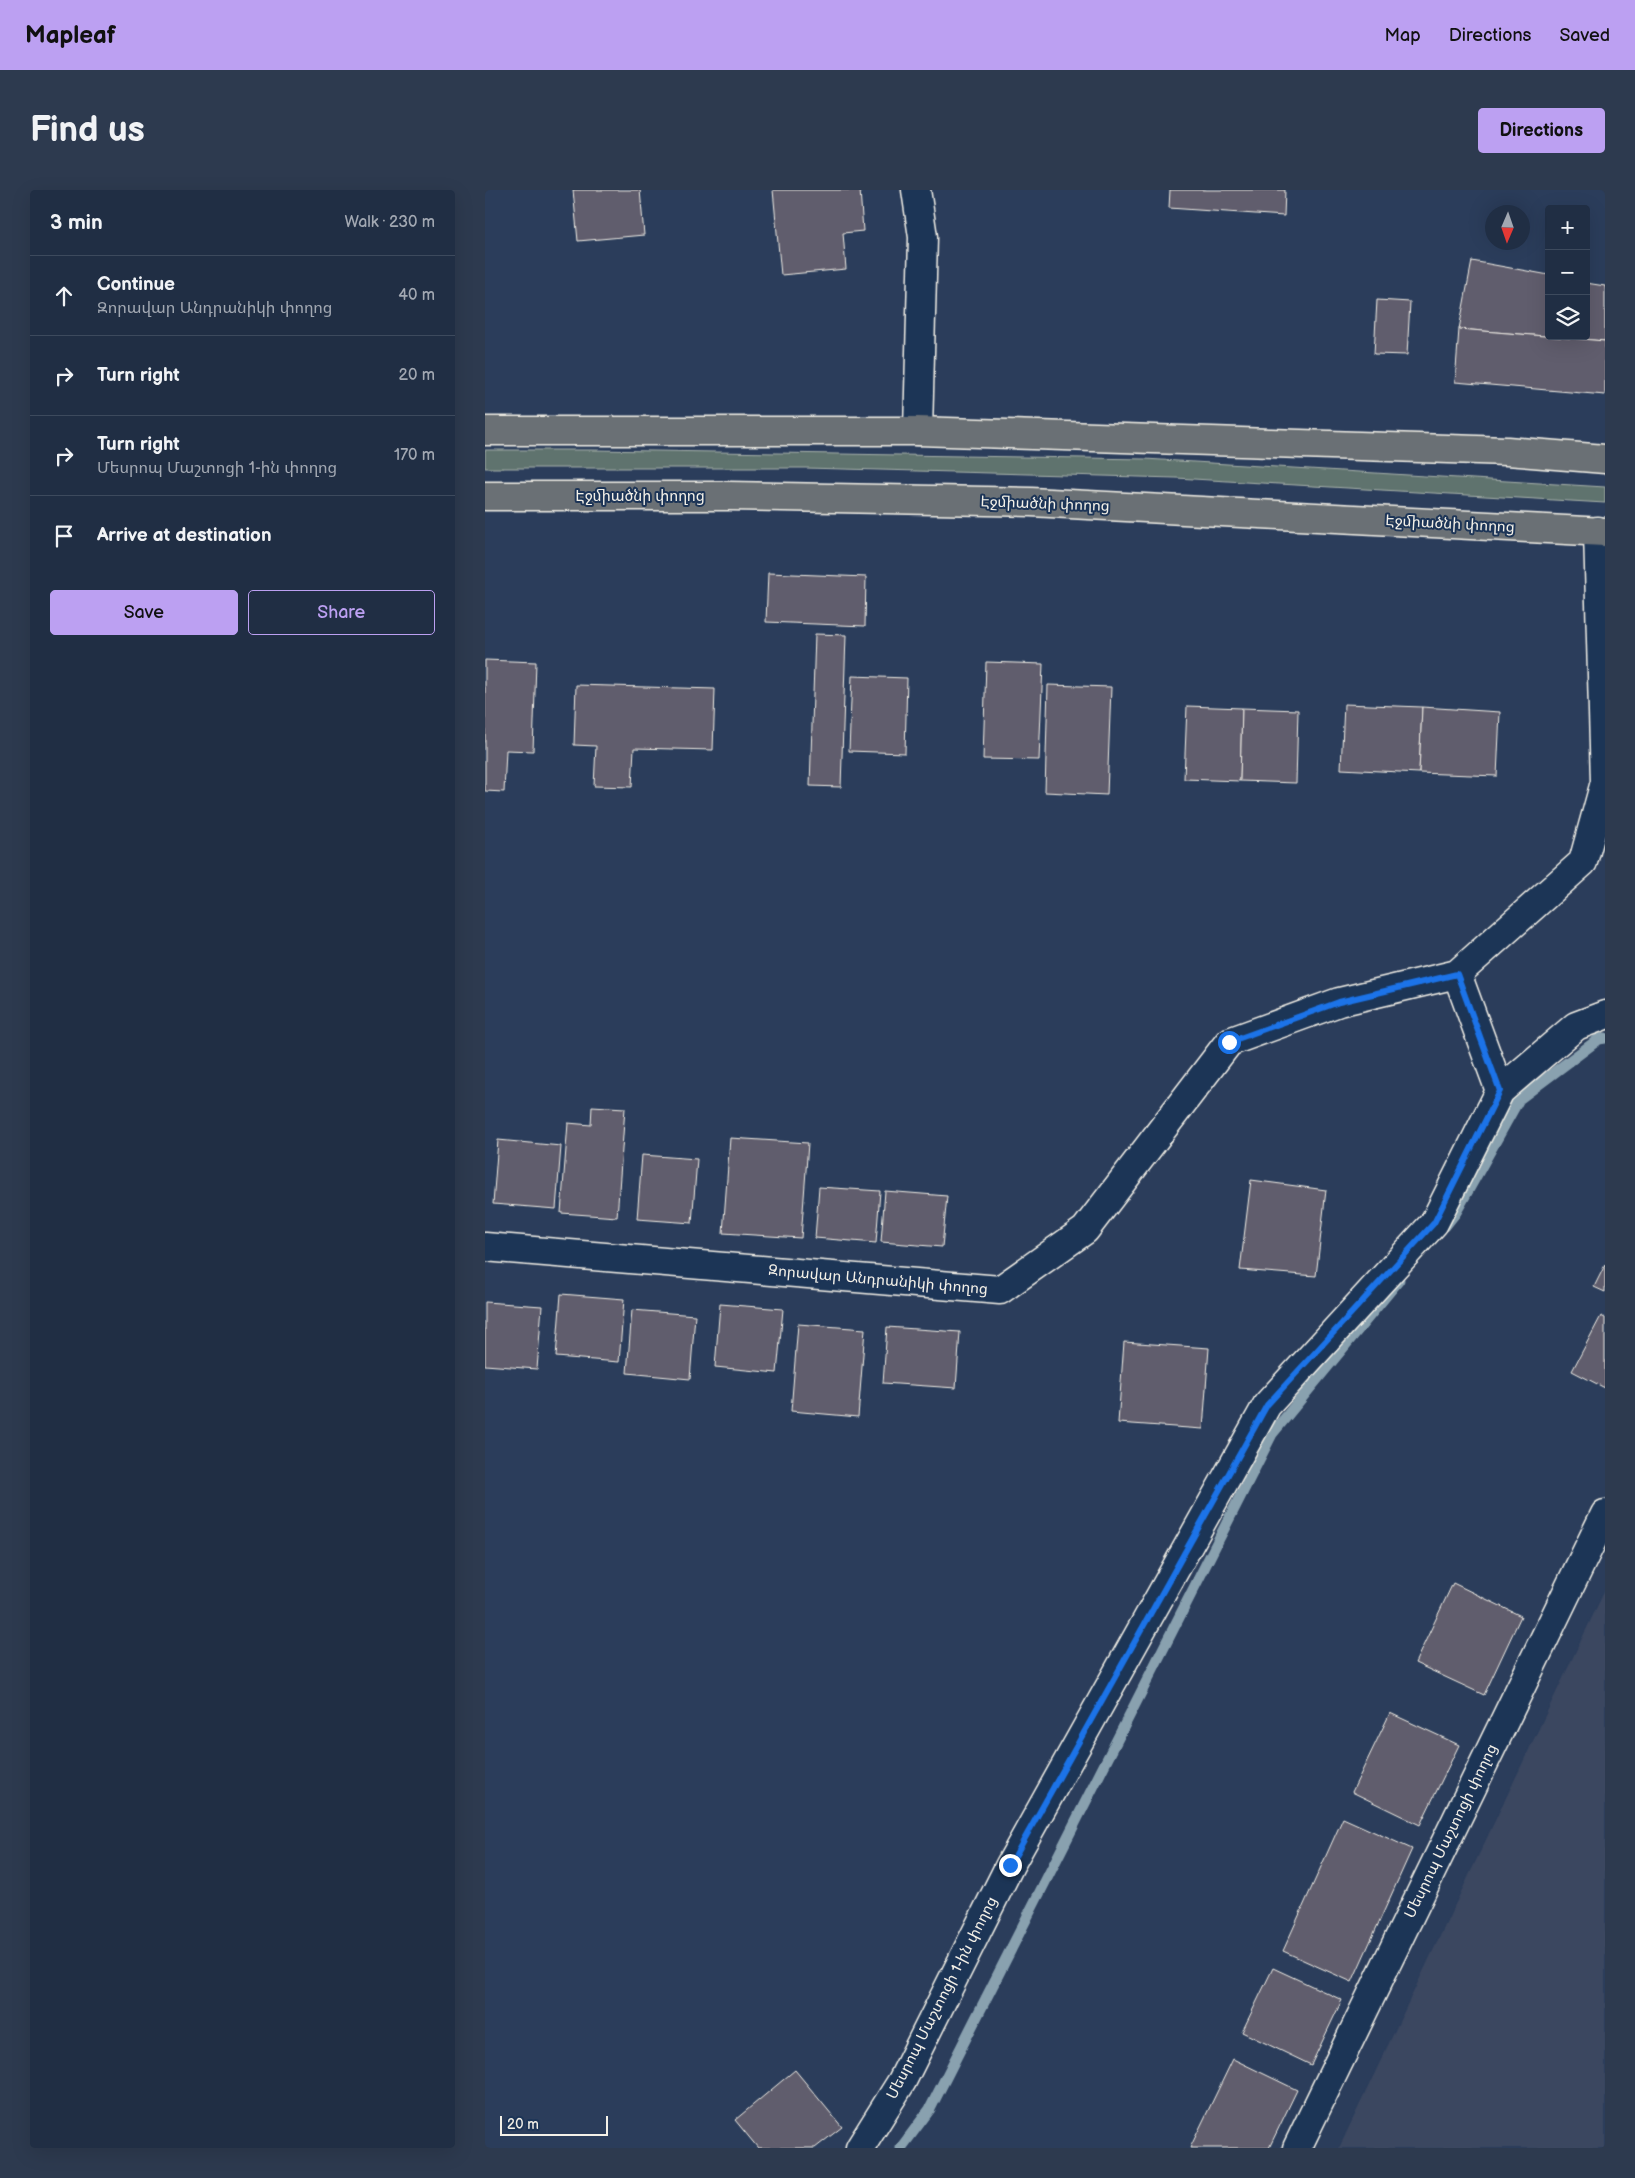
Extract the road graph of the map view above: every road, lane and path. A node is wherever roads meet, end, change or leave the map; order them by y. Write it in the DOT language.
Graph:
graph roads {
  1 [pos="916,190"];
  2 [pos="485,431"];
  3 [pos="918,431"];
  4 [pos="1605,459"];
  5 [pos="485,496"];
  6 [pos="1602,532"];
  7 [pos="1457,974"];
  8 [pos="1605,1016"];
  9 [pos="1500,1091"];
  10 [pos="485,1247"];
  11 [pos="1605,1514"];
  12 [pos="860,2148"];
  13 [pos="1297,2148"];
  1 -- 3 [label="street"];
  2 -- 3 [label="highway"];
  3 -- 4 [label="highway"];
  5 -- 6 [label="highway, Էջմիածնի փողոց"];
  6 -- 7 [label="street, Զորավար Անդրանիկի փողոց"];
  7 -- 9 [label="street"];
  7 -- 10 [label="street, Զորավար Անդրանիկի փողոց"];
  8 -- 9 [label="street"];
  9 -- 12 [label="street, Մեսրոպ Մաշտոցի 1-ին փողոց"];
  11 -- 13 [label="street, Մեսրոպ Մաշտոցի փողոց"];
}
